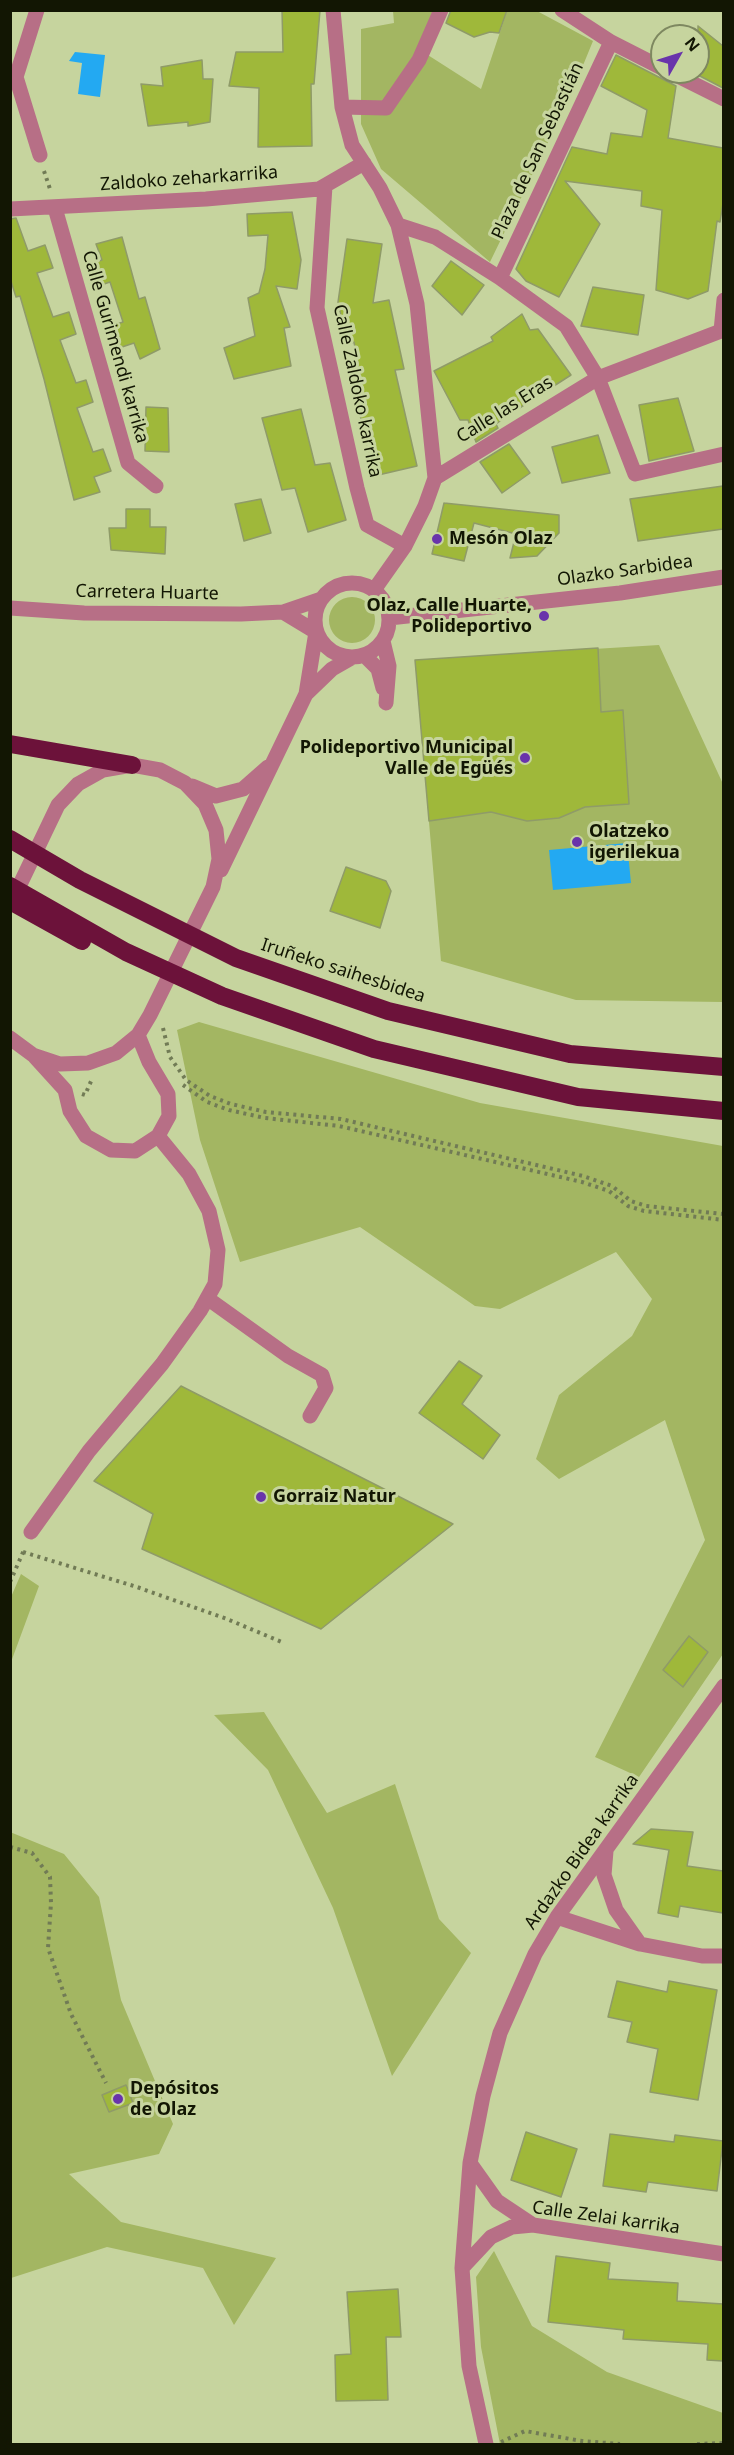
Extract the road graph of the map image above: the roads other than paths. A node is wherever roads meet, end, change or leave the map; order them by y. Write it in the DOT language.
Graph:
graph roads {
  1 [pos="37,10"];
  2 [pos="333,10"];
  3 [pos="441,10"];
  4 [pos="562,10"];
  5 [pos="610,42"];
  6 [pos="650,62"];
  7 [pos="694,84"];
  8 [pos="723,99"];
  9 [pos="342,107"];
  10 [pos="40,156"];
  11 [pos="364,163"];
  12 [pos="325,186"];
  13 [pos="55,207"];
  14 [pos="10,209"];
  15 [pos="398,225"];
  16 [pos="500,278"];
  17 [pos="723,300"];
  18 [pos="722,332"];
  19 [pos="598,378"];
  20 [pos="723,454"];
  21 [pos="435,478"];
  22 [pos="156,486"];
  23 [pos="405,546"];
  24 [pos="723,577"];
  25 [pos="374,590"];
  26 [pos="321,598"];
  27 [pos="10,608"];
  28 [pos="284,612"];
  29 [pos="389,618"];
  30 [pos="316,632"];
  31 [pos="383,641"];
  32 [pos="359,656"];
  33 [pos="306,694"];
  34 [pos="10,744"];
  35 [pos="272,763"];
  36 [pos="132,765"];
  37 [pos="185,783"];
  38 [pos="10,839"];
  39 [pos="10,886"];
  40 [pos="213,887"];
  41 [pos="10,903"];
  42 [pos="138,1035"];
  43 [pos="10,1038"];
  44 [pos="363,1045"];
  45 [pos="33,1055"];
  46 [pos="723,1067"];
  47 [pos="723,1111"];
  48 [pos="158,1136"];
  49 [pos="207,1298"];
  50 [pos="310,1416"];
  51 [pos="31,1532"];
  52 [pos="723,1686"];
  53 [pos="606,1850"];
  54 [pos="557,1917"];
  55 [pos="640,1944"];
  56 [pos="723,1956"];
  57 [pos="470,2163"];
  58 [pos="533,2225"];
  59 [pos="723,2254"];
  60 [pos="462,2268"];
  61 [pos="493,2443"];
  1 -- 10 [label="street"];
  2 -- 9 [label="street"];
  3 -- 9 [label="street"];
  4 -- 5 [label="street"];
  5 -- 6 [label="street"];
  5 -- 16 [label="street, Plaza de San Sebastián"];
  7 -- 8 [label="street"];
  9 -- 11 [label="street"];
  11 -- 12 [label="street, Zaldoko zeharkarrika"];
  11 -- 15 [label="street"];
  12 -- 13 [label="street, Zaldoko zeharkarrika"];
  12 -- 23 [label="street, Calle Zaldoko karrika"];
  13 -- 14 [label="street, Zaldoko zeharkarrika"];
  13 -- 22 [label="street, Calle Gurimendi karrika"];
  15 -- 16 [label="street"];
  15 -- 21 [label="street"];
  16 -- 19 [label="street"];
  17 -- 18 [label="street"];
  18 -- 19 [label="street"];
  19 -- 20 [label="street"];
  19 -- 21 [label="street, Calle las Eras"];
  21 -- 23 [label="street"];
  23 -- 25 [label="street"];
  24 -- 29 [label="street, Olazko Sarbidea"];
  25 -- 26 [label="street"];
  25 -- 29 [label="street"];
  26 -- 28 [label="street, Carretera Huarte"];
  26 -- 30 [label="street"];
  27 -- 28 [label="street, Carretera Huarte"];
  28 -- 30 [label="street"];
  29 -- 31 [label="street"];
  30 -- 32 [label="street"];
  30 -- 33 [label="street"];
  31 -- 32 [label="street"];
  31 -- 32 [label="street"];
  32 -- 33 [label="street"];
  33 -- 35 [label="street"];
  34 -- 36 [label="highway"];
  35 -- 37 [label="street"];
  35 -- 40 [label="street"];
  36 -- 37 [label="street"];
  36 -- 41 [label="street"];
  37 -- 40 [label="street"];
  38 -- 46 [label="highway, Iruñeko saihesbidea"];
  39 -- 44 [label="highway"];
  40 -- 42 [label="street"];
  41 -- 44 [label="highway"];
  42 -- 45 [label="street"];
  42 -- 48 [label="street"];
  43 -- 45 [label="street"];
  44 -- 47 [label="highway"];
  45 -- 48 [label="street"];
  48 -- 49 [label="street"];
  49 -- 50 [label="street"];
  49 -- 51 [label="street"];
  52 -- 53 [label="street, Ardazko Bidea karrika"];
  53 -- 54 [label="street, Ardazko Bidea karrika"];
  53 -- 55 [label="street"];
  54 -- 55 [label="street"];
  54 -- 57 [label="street, Ardazko Bidea karrika"];
  55 -- 56 [label="street"];
  57 -- 58 [label="street"];
  57 -- 60 [label="street, Ardazko Bidea karrika"];
  58 -- 59 [label="street, Calle Zelai karrika"];
  58 -- 60 [label="street, Calle Zelai karrika"];
  60 -- 61 [label="street, Ardazko Bidea karrika"];
}
